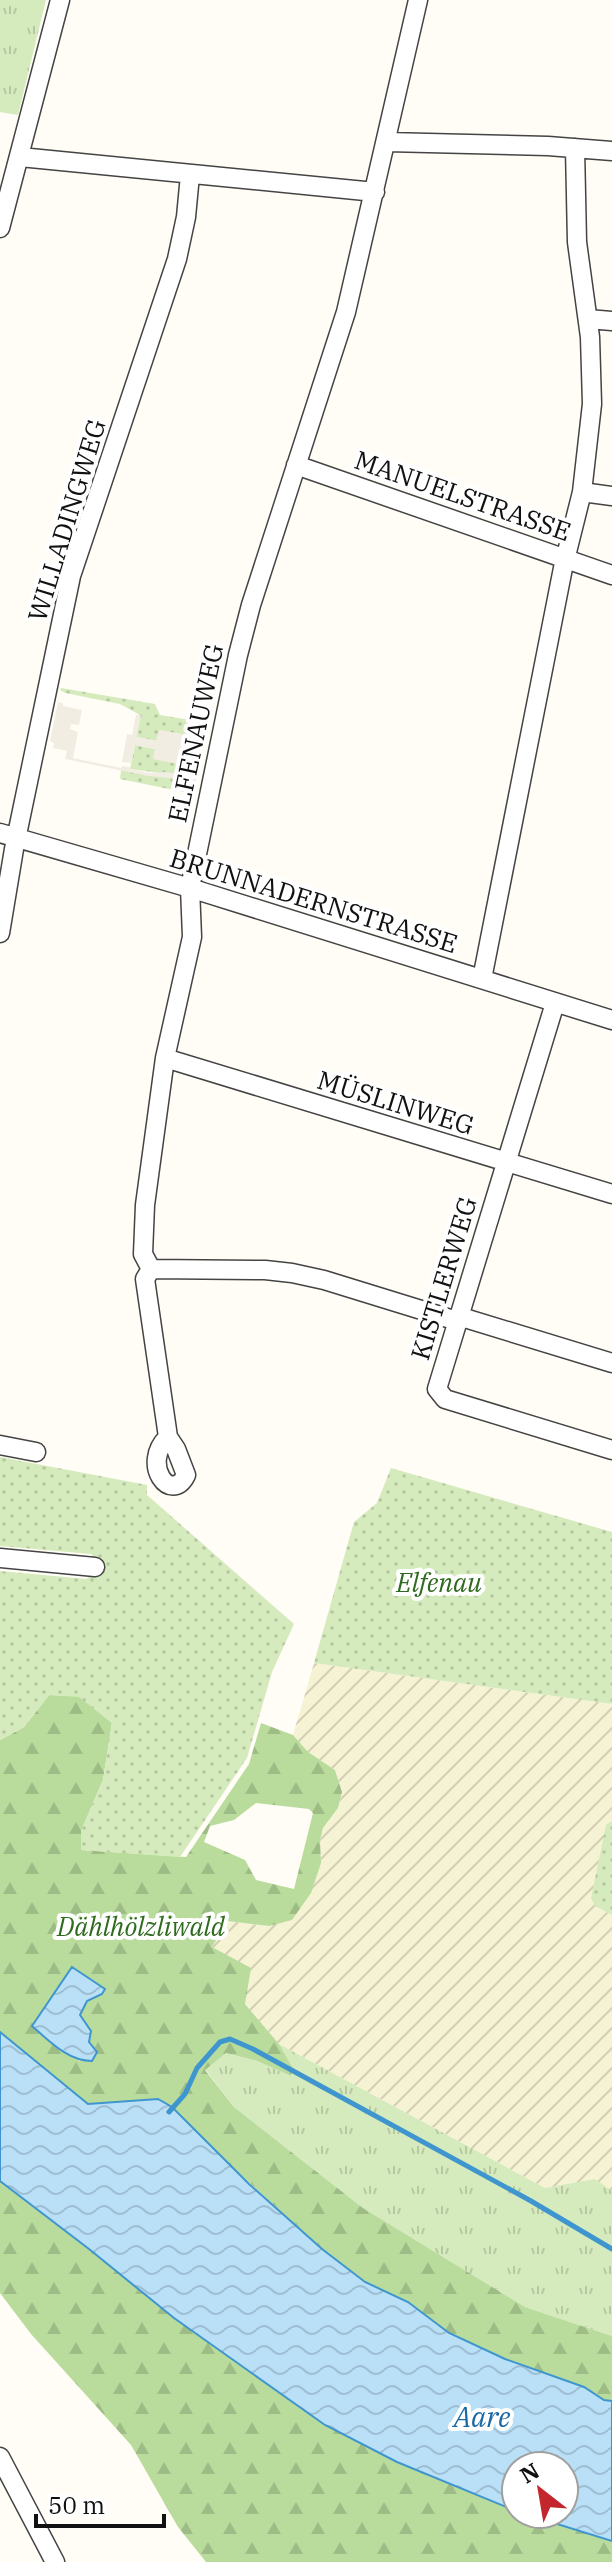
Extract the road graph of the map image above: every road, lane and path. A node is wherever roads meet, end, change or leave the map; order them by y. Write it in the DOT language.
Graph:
graph roads {
  1 [pos="60,0"];
  2 [pos="418,0"];
  3 [pos="387,142"];
  4 [pos="575,148"];
  5 [pos="612,151"];
  6 [pos="20,157"];
  7 [pos="190,175"];
  8 [pos="375,192"];
  9 [pos="0,228"];
  10 [pos="588,319"];
  11 [pos="612,321"];
  12 [pos="296,465"];
  13 [pos="582,492"];
  14 [pos="612,496"];
  15 [pos="565,557"];
  16 [pos="612,575"];
  17 [pos="8,835"];
  18 [pos="190,888"];
  19 [pos="0,933"];
  20 [pos="482,979"];
  21 [pos="555,1003"];
  22 [pos="612,1020"];
  23 [pos="165,1058"];
  24 [pos="506,1162"];
  25 [pos="612,1194"];
  26 [pos="151,1269"];
  27 [pos="457,1319"];
  28 [pos="612,1363"];
  29 [pos="168,1437"];
  30 [pos="0,1445"];
  31 [pos="612,1450"];
  32 [pos="36,1452"];
  33 [pos="0,1558"];
  34 [pos="95,1567"];
  35 [pos="0,2457"];
  36 [pos="55,2562"];
  1 -- 6 [label="street"];
  2 -- 3 [label="street, ELFENAUWEG"];
  3 -- 4 [label="street"];
  3 -- 8 [label="street, ELFENAUWEG"];
  4 -- 5 [label="street"];
  4 -- 10 [label="street"];
  6 -- 7 [label="street"];
  6 -- 9 [label="street"];
  7 -- 8 [label="street"];
  7 -- 17 [label="street, WILLADINGWEG"];
  8 -- 12 [label="street, ELFENAUWEG"];
  10 -- 11 [label="street"];
  10 -- 13 [label="street"];
  12 -- 15 [label="street, MANUELSTRASSE"];
  12 -- 18 [label="street, ELFENAUWEG"];
  13 -- 14 [label="street"];
  13 -- 15 [label="street"];
  15 -- 16 [label="street, MANUELSTRASSE"];
  15 -- 20 [label="street"];
  17 -- 18 [label="street, BRUNNADERNSTRASSE"];
  17 -- 19 [label="street, WILLADINGWEG"];
  18 -- 20 [label="street, BRUNNADERNSTRASSE"];
  18 -- 23 [label="street, ELFENAUWEG"];
  20 -- 21 [label="street, BRUNNADERNSTRASSE"];
  21 -- 22 [label="street, BRUNNADERNSTRASSE"];
  21 -- 24 [label="street, KISTLERWEG"];
  23 -- 24 [label="street, MÜSLINWEG"];
  23 -- 26 [label="street, ELFENAUWEG"];
  24 -- 25 [label="street, MÜSLINWEG"];
  24 -- 27 [label="street, KISTLERWEG"];
  26 -- 27 [label="street"];
  26 -- 29 [label="street, ELFENAUWEG"];
  27 -- 28 [label="street"];
  27 -- 31 [label="street, KISTLERWEG"];
  30 -- 32 [label="street"];
  33 -- 34 [label="street"];
  35 -- 36 [label="street"];
}
